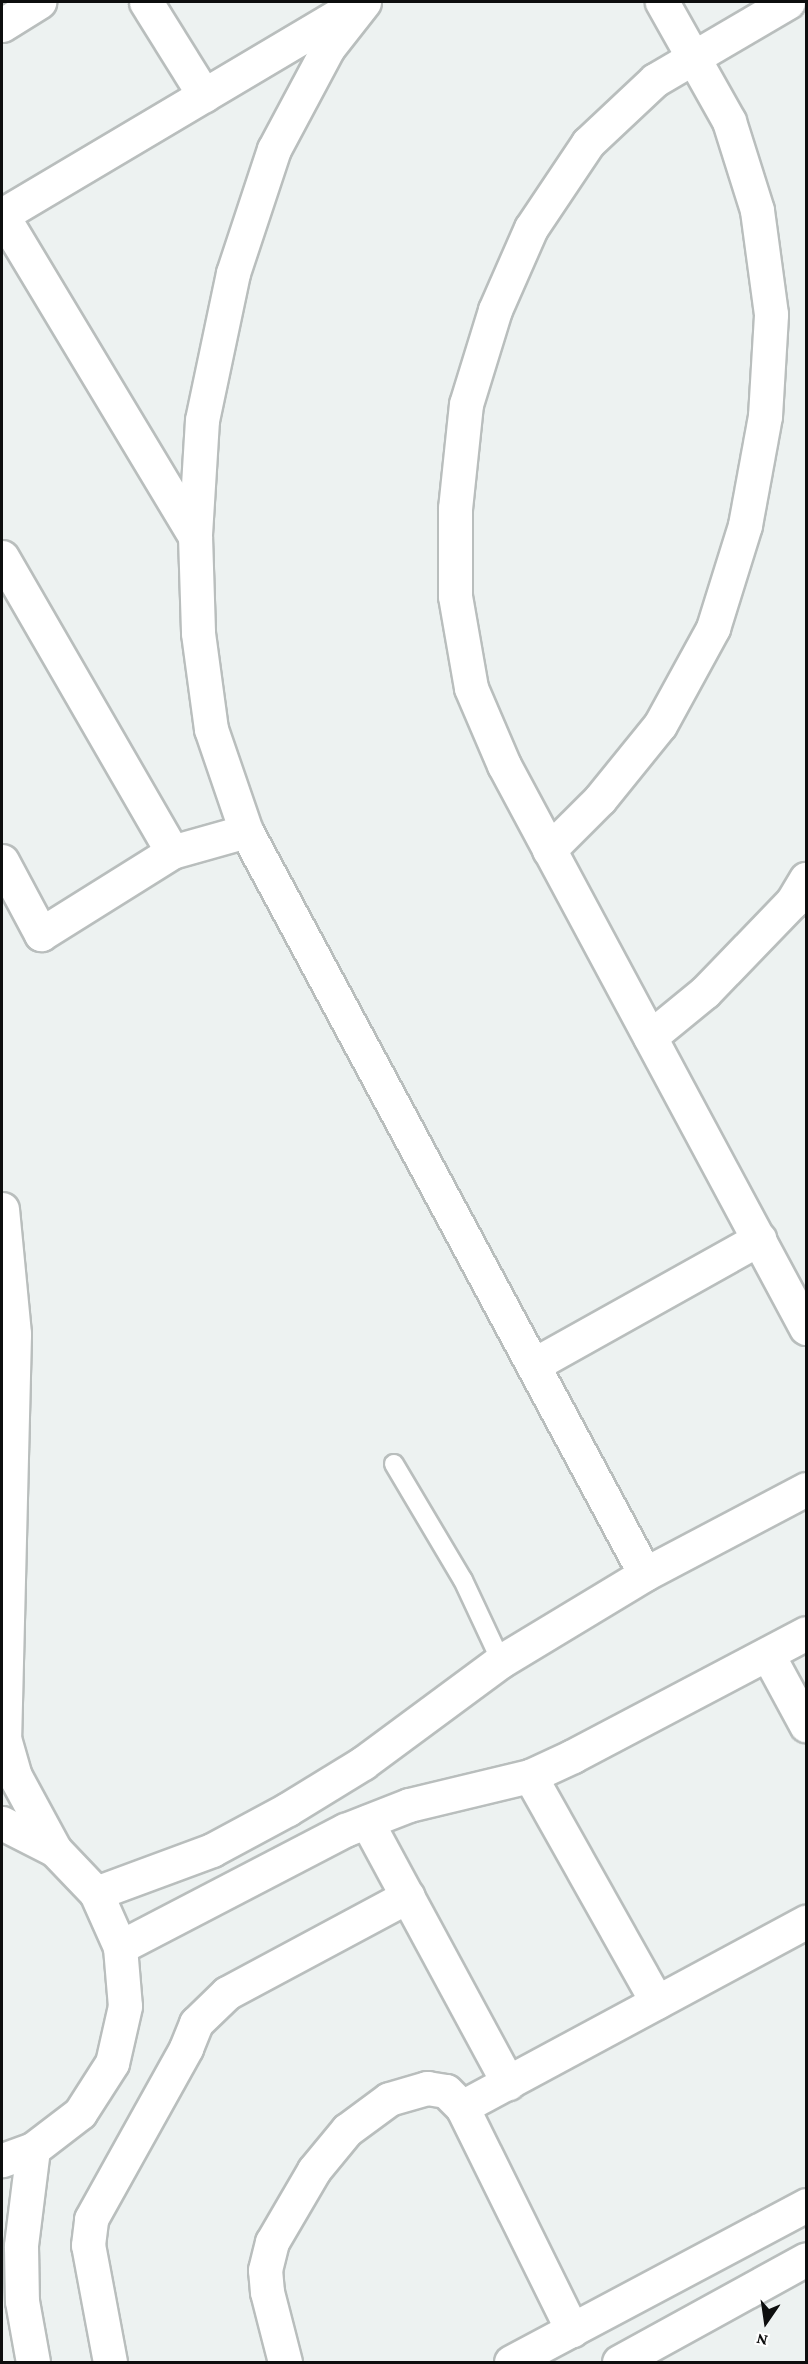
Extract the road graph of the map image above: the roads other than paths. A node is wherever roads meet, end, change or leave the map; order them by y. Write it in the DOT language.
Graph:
graph roads {
  1 [pos="39,2"];
  2 [pos="146,2"];
  3 [pos="363,2"];
  4 [pos="662,2"];
  5 [pos="788,2"];
  6 [pos="2,25"];
  7 [pos="696,56"];
  8 [pos="204,95"];
  9 [pos="2,215"];
  10 [pos="195,536"];
  11 [pos="2,557"];
  12 [pos="246,831"];
  13 [pos="549,850"];
  14 [pos="172,852"];
  15 [pos="2,861"];
  16 [pos="807,879"];
  17 [pos="650,1037"];
  18 [pos="2,1209"];
  19 [pos="759,1239"];
  20 [pos="807,1328"];
  21 [pos="535,1364"];
  22 [pos="394,1464"];
  23 [pos="807,1489"];
  24 [pos="645,1574"];
  25 [pos="807,1633"];
  26 [pos="768,1655"];
  27 [pos="501,1660"];
  28 [pos="807,1725"];
  29 [pos="530,1776"];
  30 [pos="367,1822"];
  31 [pos="2,1823"];
  32 [pos="55,1850"];
  33 [pos="96,1893"];
  34 [pos="408,1896"];
  35 [pos="807,1922"];
  36 [pos="120,1947"];
  37 [pos="657,2002"];
  38 [pos="508,2083"];
  39 [pos="462,2107"];
  40 [pos="33,2149"];
  41 [pos="2,2160"];
  42 [pos="807,2205"];
  43 [pos="807,2259"];
  44 [pos="572,2330"];
  45 [pos="33,2362"];
  46 [pos="110,2362"];
  47 [pos="285,2362"];
  48 [pos="511,2362"];
  49 [pos="619,2362"];
  1 -- 6 [label="street"];
  2 -- 8 [label="street"];
  3 -- 8 [label="street"];
  3 -- 10 [label="street"];
  4 -- 7 [label="street"];
  5 -- 7 [label="street"];
  7 -- 13 [label="street"];
  7 -- 13 [label="street"];
  8 -- 9 [label="street"];
  9 -- 10 [label="street"];
  10 -- 12 [label="street"];
  11 -- 14 [label="street"];
  12 -- 14 [label="street"];
  12 -- 21 [label="street"];
  13 -- 17 [label="street"];
  14 -- 15 [label="street"];
  16 -- 17 [label="street"];
  17 -- 19 [label="street"];
  18 -- 32 [label="street"];
  19 -- 20 [label="street"];
  19 -- 21 [label="street"];
  21 -- 24 [label="street"];
  22 -- 27 [label="lane"];
  23 -- 24 [label="street"];
  24 -- 27 [label="street"];
  25 -- 26 [label="street"];
  26 -- 28 [label="street"];
  26 -- 29 [label="street"];
  27 -- 33 [label="street"];
  29 -- 30 [label="street"];
  29 -- 37 [label="street"];
  30 -- 34 [label="street"];
  30 -- 36 [label="street"];
  31 -- 32 [label="street"];
  32 -- 33 [label="street"];
  33 -- 36 [label="street"];
  34 -- 38 [label="street"];
  34 -- 46 [label="street"];
  35 -- 37 [label="street"];
  36 -- 40 [label="street"];
  37 -- 38 [label="street"];
  38 -- 39 [label="street"];
  39 -- 44 [label="street"];
  39 -- 47 [label="street"];
  40 -- 41 [label="street"];
  40 -- 45 [label="street"];
  42 -- 44 [label="street"];
  43 -- 49 [label="street"];
  44 -- 48 [label="street"];
}
